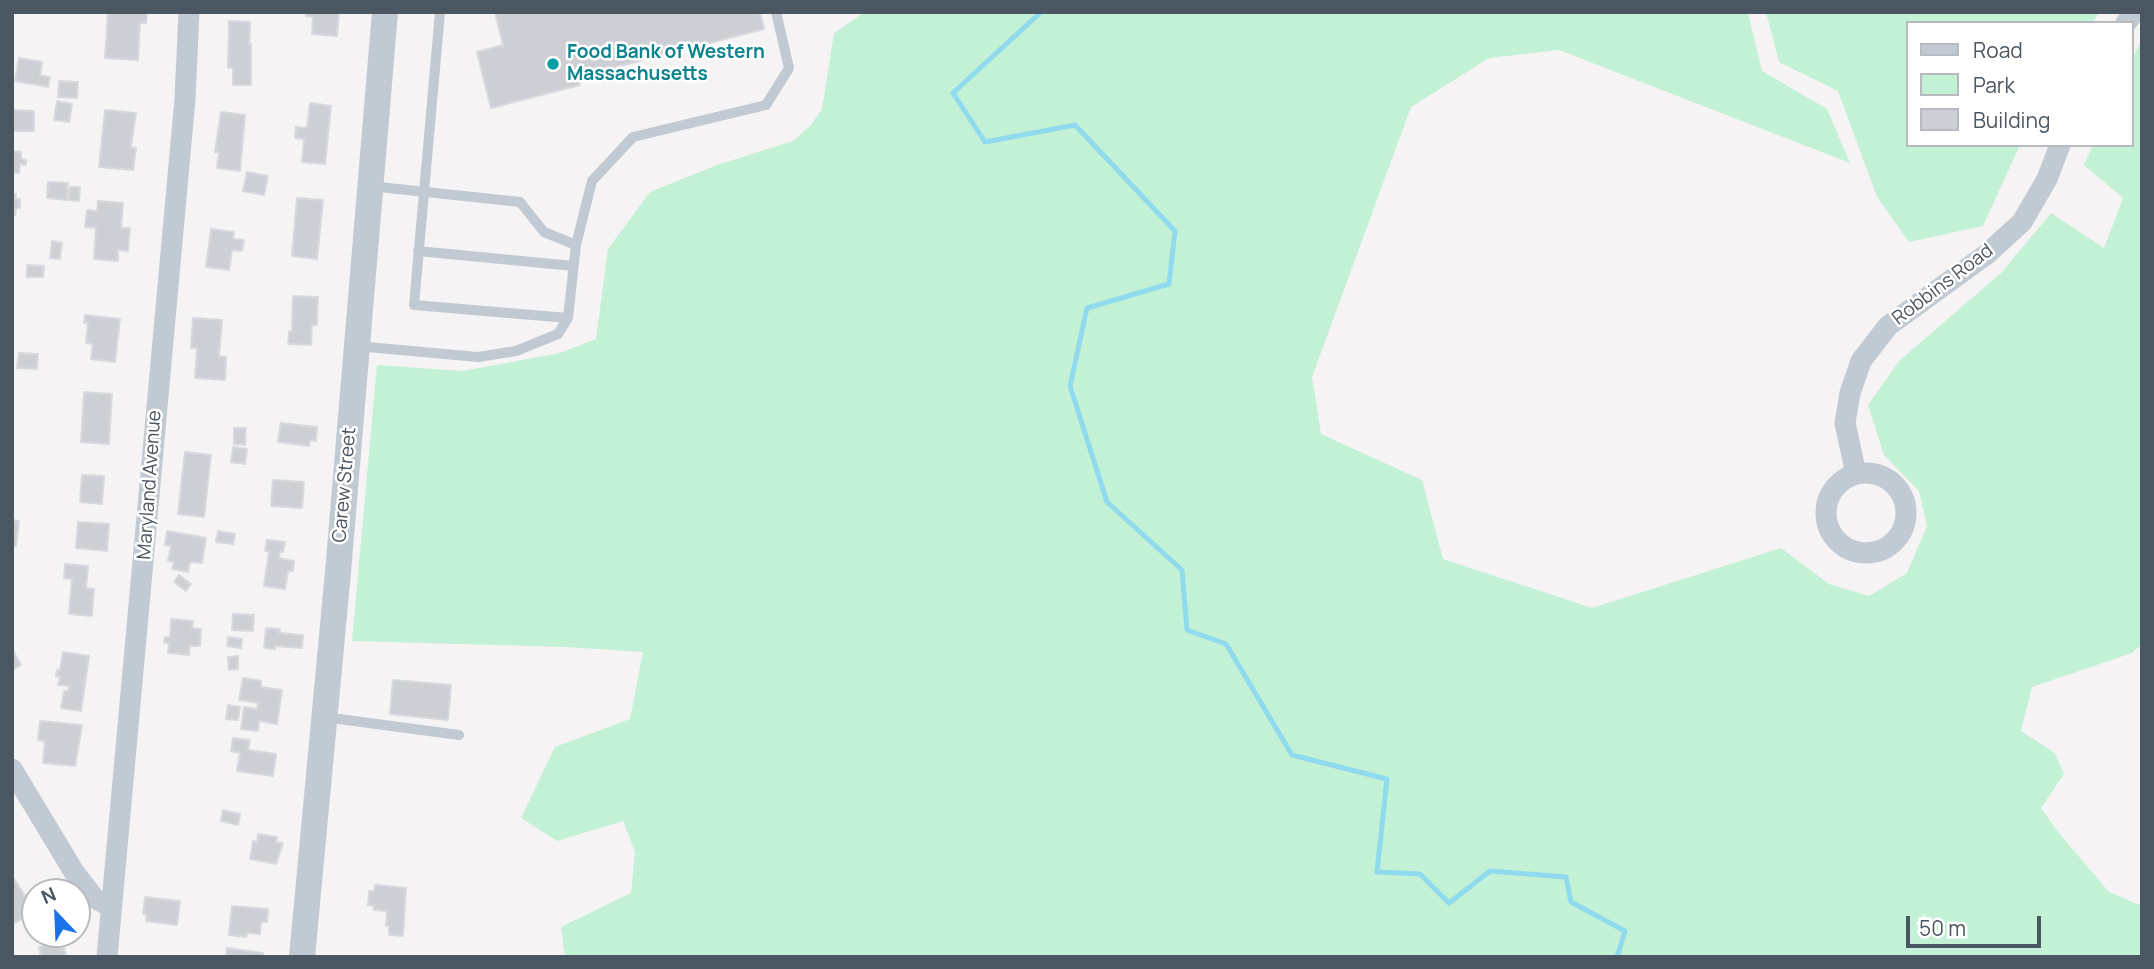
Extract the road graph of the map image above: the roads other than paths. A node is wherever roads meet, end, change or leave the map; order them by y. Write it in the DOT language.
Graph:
graph roads {
  1 [pos="189,12"];
  2 [pos="385,12"];
  3 [pos="440,12"];
  4 [pos="776,12"];
  5 [pos="2059,147"];
  6 [pos="370,186"];
  7 [pos="424,192"];
  8 [pos="576,245"];
  9 [pos="418,251"];
  10 [pos="573,267"];
  11 [pos="568,318"];
  12 [pos="356,346"];
  13 [pos="1856,474"];
  14 [pos="324,718"];
  15 [pos="459,734"];
  16 [pos="12,769"];
  17 [pos="111,907"];
  18 [pos="107,957"];
  19 [pos="302,957"];
  1 -- 17 [label="street, Maryland Avenue"];
  2 -- 6 [label="street, Carew Street"];
  3 -- 7 [label="lane"];
  4 -- 8 [label="lane"];
  5 -- 13 [label="street, Robbins Road"];
  6 -- 7 [label="lane"];
  6 -- 12 [label="street, Carew Street"];
  7 -- 8 [label="lane"];
  7 -- 9 [label="lane"];
  8 -- 10 [label="lane"];
  9 -- 10 [label="lane"];
  9 -- 11 [label="lane"];
  10 -- 11 [label="lane"];
  11 -- 12 [label="lane"];
  12 -- 14 [label="street, Carew Street"];
  14 -- 15 [label="lane"];
  14 -- 19 [label="street, Carew Street"];
  16 -- 17 [label="street"];
  17 -- 18 [label="street, Maryland Avenue"];
}
